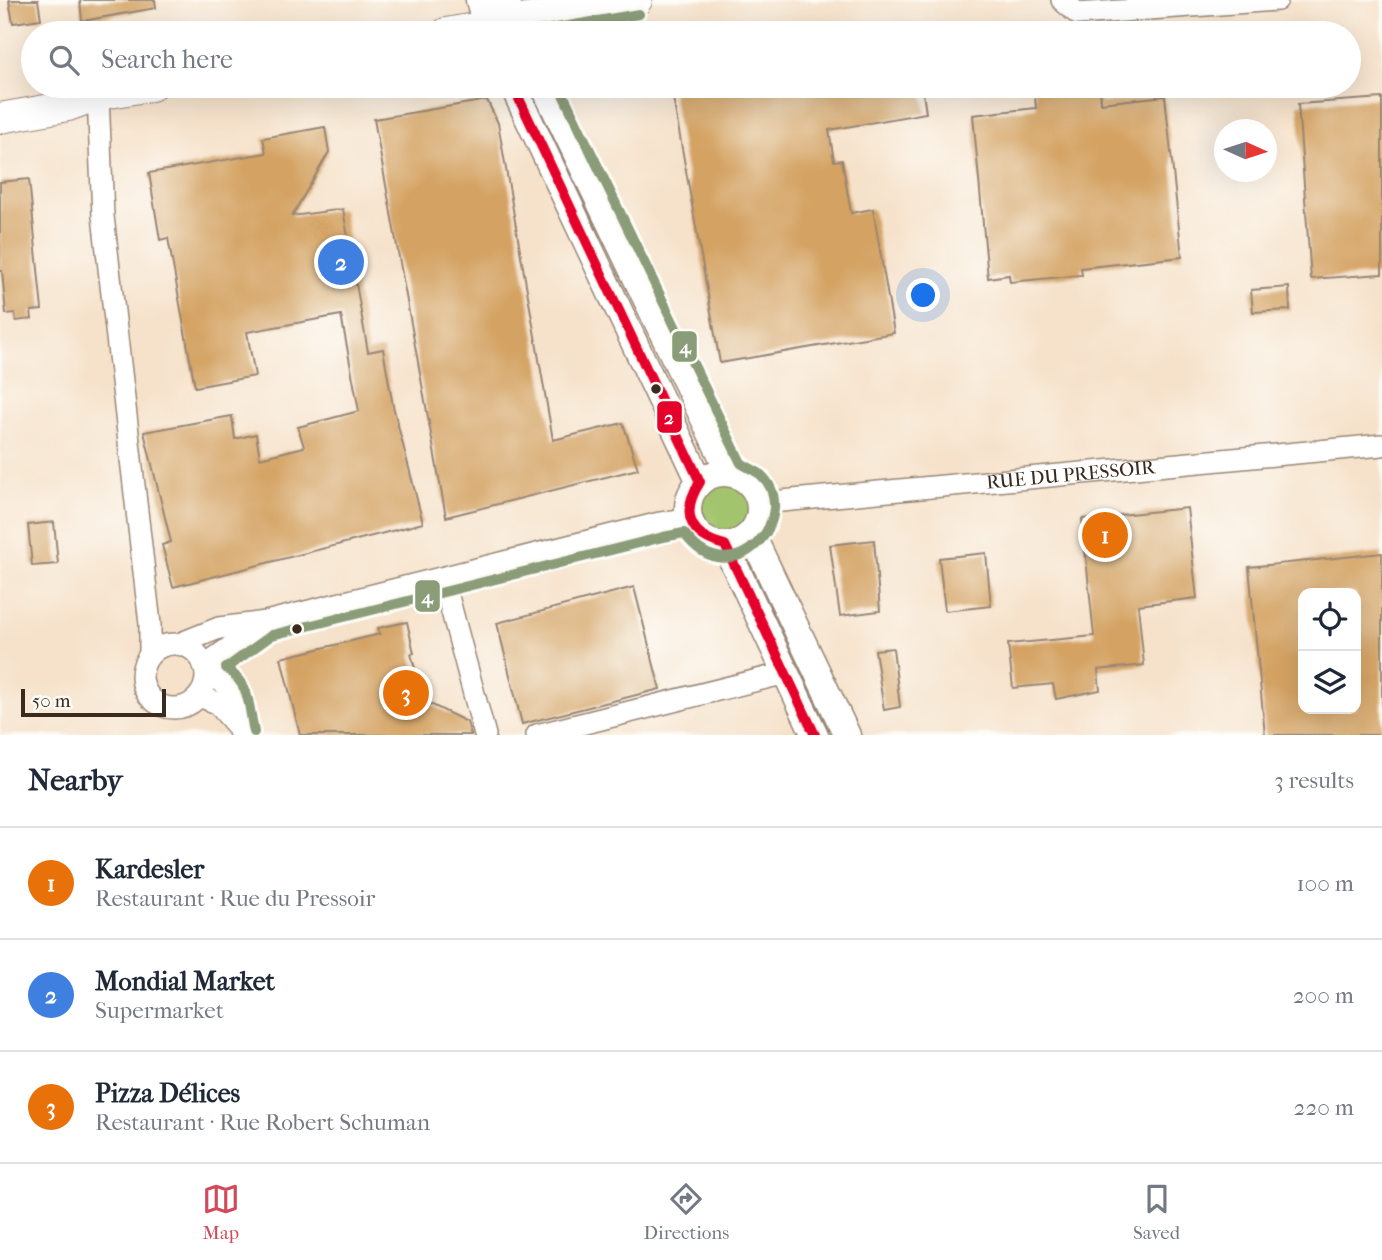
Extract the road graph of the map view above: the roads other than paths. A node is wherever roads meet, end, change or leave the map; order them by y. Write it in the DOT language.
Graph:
graph roads {
  1 [pos="636,0"];
  2 [pos="1062,0"];
  3 [pos="1277,0"];
  4 [pos="498,19"];
  5 [pos="46,98"];
  6 [pos="90,98"];
  7 [pos="98,98"];
  8 [pos="519,98"];
  9 [pos="550,98"];
  10 [pos="0,106"];
  11 [pos="0,118"];
  12 [pos="580,161"];
  13 [pos="554,173"];
  14 [pos="1382,445"];
  15 [pos="730,473"];
  16 [pos="700,482"];
  17 [pos="760,503"];
  18 [pos="690,518"];
  19 [pos="751,533"];
  20 [pos="725,545"];
  21 [pos="443,578"];
  22 [pos="266,622"];
  23 [pos="165,648"];
  24 [pos="205,670"];
  25 [pos="786,673"];
  26 [pos="199,696"];
  27 [pos="239,730"];
  28 [pos="485,735"];
  29 [pos="537,735"];
  30 [pos="815,735"];
  31 [pos="846,735"];
  1 -- 4 [label="main road"];
  2 -- 3 [label="street"];
  5 -- 10 [label="main road"];
  6 -- 11 [label="main road"];
  7 -- 23 [label="street"];
  8 -- 13 [label="street"];
  9 -- 12 [label="street"];
  12 -- 13 [label="street"];
  12 -- 15 [label="street"];
  13 -- 16 [label="street"];
  14 -- 17 [label="street, RUE DU PRESSOIR"];
  15 -- 16 [label="street"];
  15 -- 17 [label="street"];
  16 -- 18 [label="street"];
  17 -- 19 [label="street"];
  18 -- 20 [label="street"];
  18 -- 21 [label="street"];
  19 -- 20 [label="street"];
  19 -- 31 [label="street"];
  20 -- 25 [label="street"];
  21 -- 22 [label="street"];
  21 -- 28 [label="street"];
  22 -- 23 [label="street"];
  22 -- 24 [label="street"];
  23 -- 24 [label="street"];
  23 -- 26 [label="street"];
  24 -- 26 [label="street"];
  24 -- 27 [label="street"];
  25 -- 29 [label="street"];
  25 -- 30 [label="street"];
  26 -- 27 [label="street"];
}
